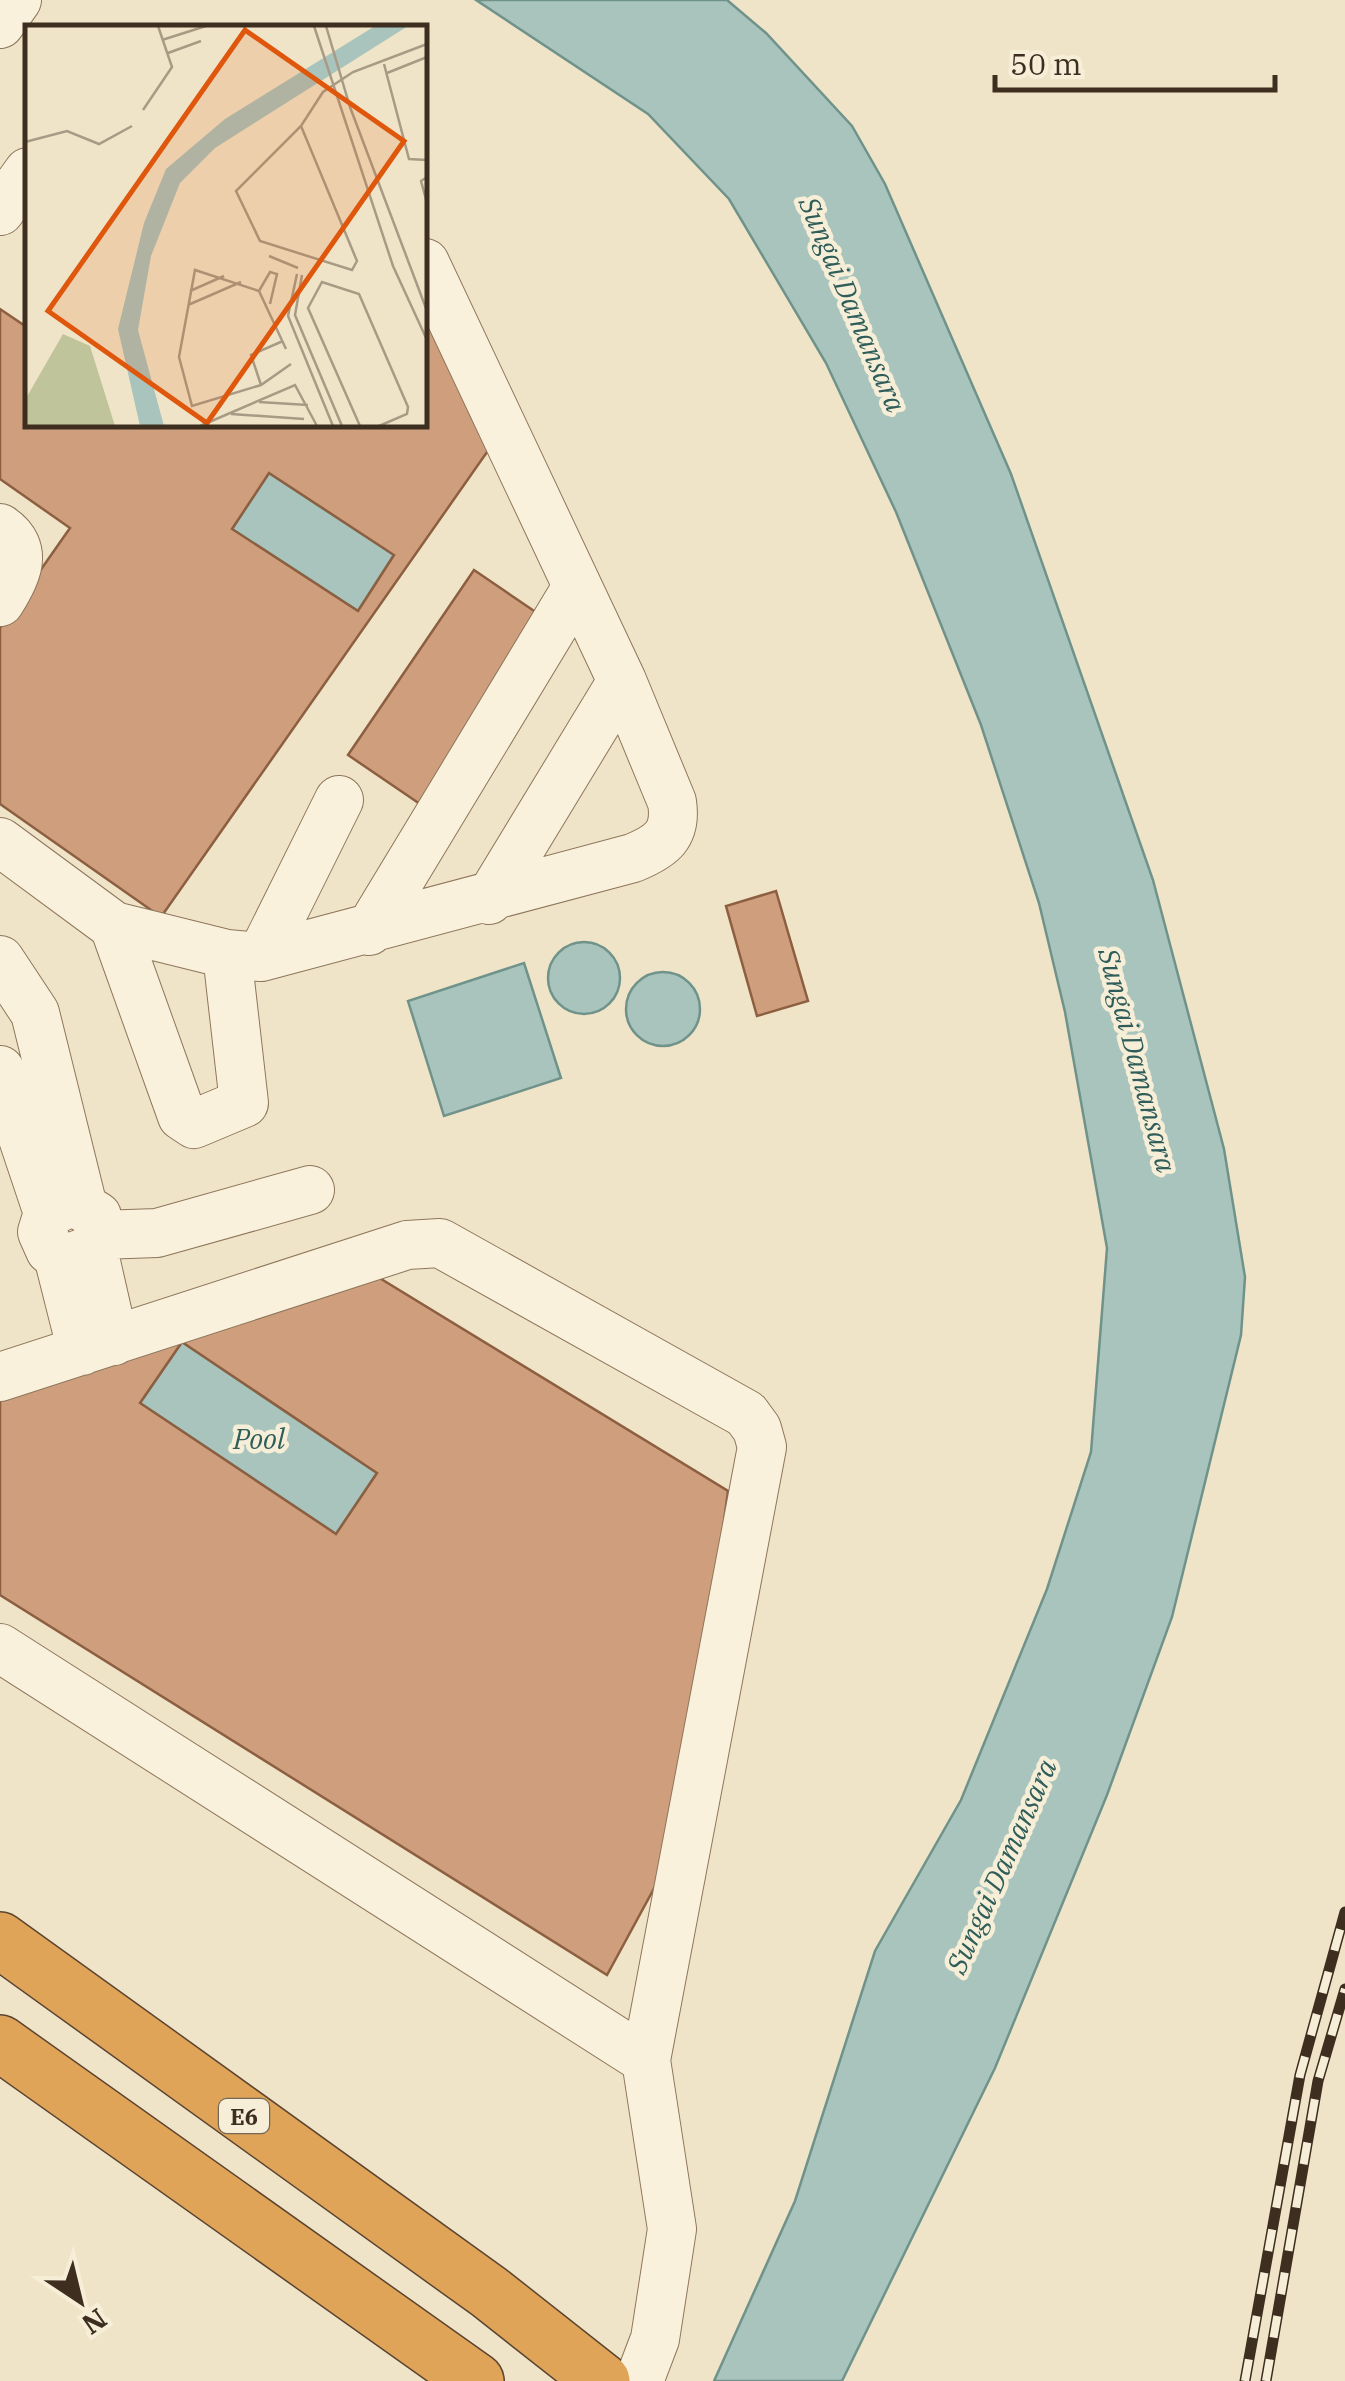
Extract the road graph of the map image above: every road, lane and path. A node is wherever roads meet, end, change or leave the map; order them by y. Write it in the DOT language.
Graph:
graph roads {
  1 [pos="17,0"];
  2 [pos="0,24"];
  3 [pos="25,176"];
  4 [pos="0,211"];
  5 [pos="428,267"];
  6 [pos="0,528"];
  7 [pos="577,587"];
  8 [pos="0,602"];
  9 [pos="622,681"];
  10 [pos="339,800"];
  11 [pos="0,842"];
  12 [pos="489,900"];
  13 [pos="114,926"];
  14 [pos="369,930"];
  15 [pos="244,956"];
  16 [pos="0,960"];
  17 [pos="0,1070"];
  18 [pos="310,1190"];
  19 [pos="77,1231"];
  20 [pos="98,1346"];
  21 [pos="0,1377"];
  22 [pos="0,1648"];
  23 [pos="0,1940"];
  24 [pos="0,2043"];
  25 [pos="646,2060"];
  26 [pos="460,2368"];
  27 [pos="602,2381"];
  28 [pos="639,2381"];
  1 -- 2 [label="street"];
  3 -- 4 [label="street"];
  5 -- 7 [label="street"];
  6 -- 8 [label="street"];
  7 -- 9 [label="street"];
  7 -- 14 [label="street"];
  9 -- 12 [label="street"];
  9 -- 12 [label="street"];
  10 -- 15 [label="street"];
  11 -- 13 [label="street"];
  12 -- 14 [label="street"];
  13 -- 15 [label="street"];
  13 -- 15 [label="street"];
  14 -- 15 [label="street"];
  16 -- 19 [label="street"];
  17 -- 19 [label="street"];
  18 -- 19 [label="street"];
  19 -- 20 [label="street"];
  20 -- 21 [label="street"];
  20 -- 25 [label="street"];
  22 -- 25 [label="street"];
  23 -- 27 [label="highway, E6"];
  24 -- 26 [label="highway"];
  25 -- 28 [label="street"];
}
